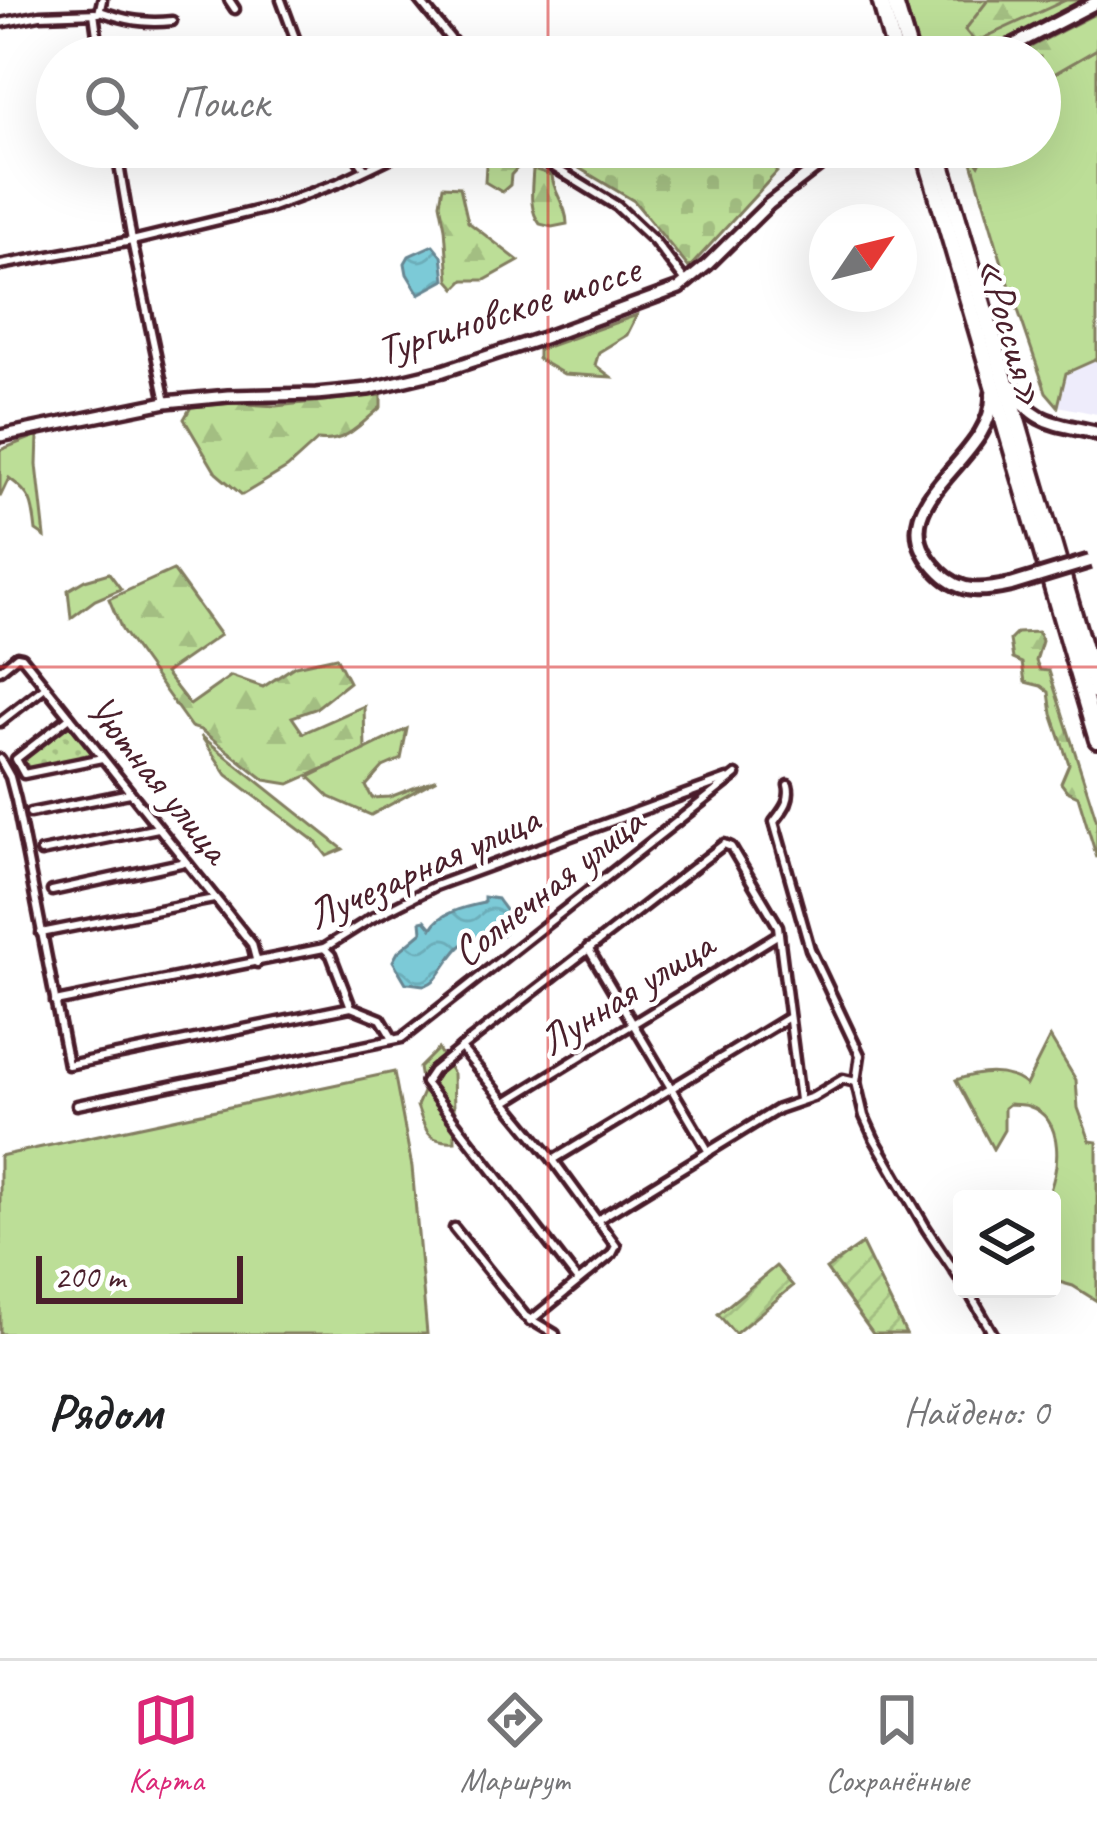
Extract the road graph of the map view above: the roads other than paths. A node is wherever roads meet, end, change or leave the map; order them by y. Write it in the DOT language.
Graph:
graph roads {
  1 [pos="101,0"];
  2 [pos="229,0"];
  3 [pos="281,0"];
  4 [pos="419,0"];
  5 [pos="880,0"];
  6 [pos="894,0"];
  7 [pos="1097,2"];
  8 [pos="235,9"];
  9 [pos="97,12"];
  10 [pos="172,21"];
  11 [pos="0,23"];
  12 [pos="99,36"];
  13 [pos="294,36"];
  14 [pos="448,36"];
  15 [pos="892,36"];
  16 [pos="896,36"];
  17 [pos="1031,36"];
  18 [pos="120,168"];
  19 [pos="555,168"];
  20 [pos="815,168"];
  21 [pos="930,168"];
  22 [pos="943,168"];
  23 [pos="364,169"];
  24 [pos="132,241"];
  25 [pos="0,265"];
  26 [pos="687,283"];
  27 [pos="996,370"];
  28 [pos="166,402"];
  29 [pos="1097,433"];
  30 [pos="0,436"];
  31 [pos="1094,560"];
  32 [pos="0,670"];
  33 [pos="45,686"];
  34 [pos="1097,693"];
  35 [pos="70,717"];
  36 [pos="0,722"];
  37 [pos="1097,740"];
  38 [pos="102,758"];
  39 [pos="0,759"];
  40 [pos="736,776"];
  41 [pos="788,785"];
  42 [pos="130,793"];
  43 [pos="30,813"];
  44 [pos="158,828"];
  45 [pos="41,852"];
  46 [pos="185,862"];
  47 [pos="52,891"];
  48 [pos="214,898"];
  49 [pos="41,933"];
  50 [pos="779,934"];
  51 [pos="324,948"];
  52 [pos="588,948"];
  53 [pos="257,963"];
  54 [pos="55,1002"];
  55 [pos="351,1007"];
  56 [pos="789,1017"];
  57 [pos="633,1025"];
  58 [pos="393,1041"];
  59 [pos="461,1048"];
  60 [pos="856,1082"];
  61 [pos="670,1088"];
  62 [pos="800,1100"];
  63 [pos="505,1103"];
  64 [pos="76,1106"];
  65 [pos="709,1152"];
  66 [pos="553,1160"];
  67 [pos="598,1220"];
  68 [pos="454,1228"];
  69 [pos="953,1269"];
  70 [pos="578,1281"];
  71 [pos="971,1298"];
  72 [pos="530,1321"];
  73 [pos="555,1334"];
  74 [pos="993,1334"];
  1 -- 9 [label="street"];
  2 -- 8 [label="street"];
  3 -- 13 [label="street"];
  4 -- 14 [label="street"];
  5 -- 15 [label="highway"];
  6 -- 16 [label="highway"];
  7 -- 17 [label="main road"];
  9 -- 10 [label="street"];
  9 -- 11 [label="street"];
  9 -- 12 [label="street"];
  18 -- 24 [label="street"];
  19 -- 26 [label="street"];
  20 -- 26 [label="main road, Тургиновское шоссе"];
  21 -- 27 [label="highway, «Россия»"];
  22 -- 27 [label="highway, «Россия»"];
  23 -- 24 [label="street"];
  24 -- 25 [label="street"];
  24 -- 28 [label="street"];
  26 -- 28 [label="main road, Тургиновское шоссе"];
  27 -- 29 [label="main road"];
  27 -- 31 [label="main road, bridge"];
  27 -- 34 [label="highway, «Россия»"];
  27 -- 37 [label="highway, «Россия»"];
  28 -- 30 [label="main road, Тургиновское шоссе"];
  32 -- 33 [label="street, Уютная улица"];
  33 -- 35 [label="street, Уютная улица"];
  33 -- 36 [label="street"];
  35 -- 38 [label="street, Уютная улица"];
  35 -- 38 [label="street"];
  38 -- 42 [label="street, Уютная улица"];
  39 -- 49 [label="street"];
  40 -- 51 [label="street, Лучезарная улица"];
  40 -- 58 [label="street, Солнечная улица"];
  41 -- 60 [label="street"];
  42 -- 43 [label="street"];
  42 -- 44 [label="street, Уютная улица"];
  44 -- 45 [label="street"];
  44 -- 46 [label="street, Уютная улица"];
  46 -- 47 [label="street"];
  46 -- 48 [label="street, Уютная улица"];
  48 -- 49 [label="street"];
  48 -- 53 [label="street, Уютная улица"];
  49 -- 54 [label="street"];
  50 -- 52 [label="street"];
  50 -- 56 [label="street"];
  50 -- 57 [label="street, Лунная улица"];
  51 -- 53 [label="street, Лучезарная улица"];
  51 -- 55 [label="street"];
  52 -- 57 [label="street"];
  52 -- 59 [label="street"];
  53 -- 54 [label="street, Лучезарная улица"];
  54 -- 55 [label="street"];
  55 -- 58 [label="street"];
  56 -- 61 [label="street"];
  56 -- 62 [label="street"];
  57 -- 61 [label="street"];
  57 -- 63 [label="street, Лунная улица"];
  58 -- 64 [label="street"];
  59 -- 63 [label="street"];
  59 -- 70 [label="street"];
  60 -- 62 [label="street"];
  60 -- 69 [label="street"];
  61 -- 65 [label="street"];
  61 -- 66 [label="street"];
  62 -- 65 [label="street"];
  63 -- 66 [label="street"];
  65 -- 67 [label="street"];
  66 -- 67 [label="street"];
  67 -- 70 [label="street"];
  68 -- 72 [label="street"];
  70 -- 72 [label="street"];
  71 -- 74 [label="street"];
  72 -- 73 [label="street"];
}
